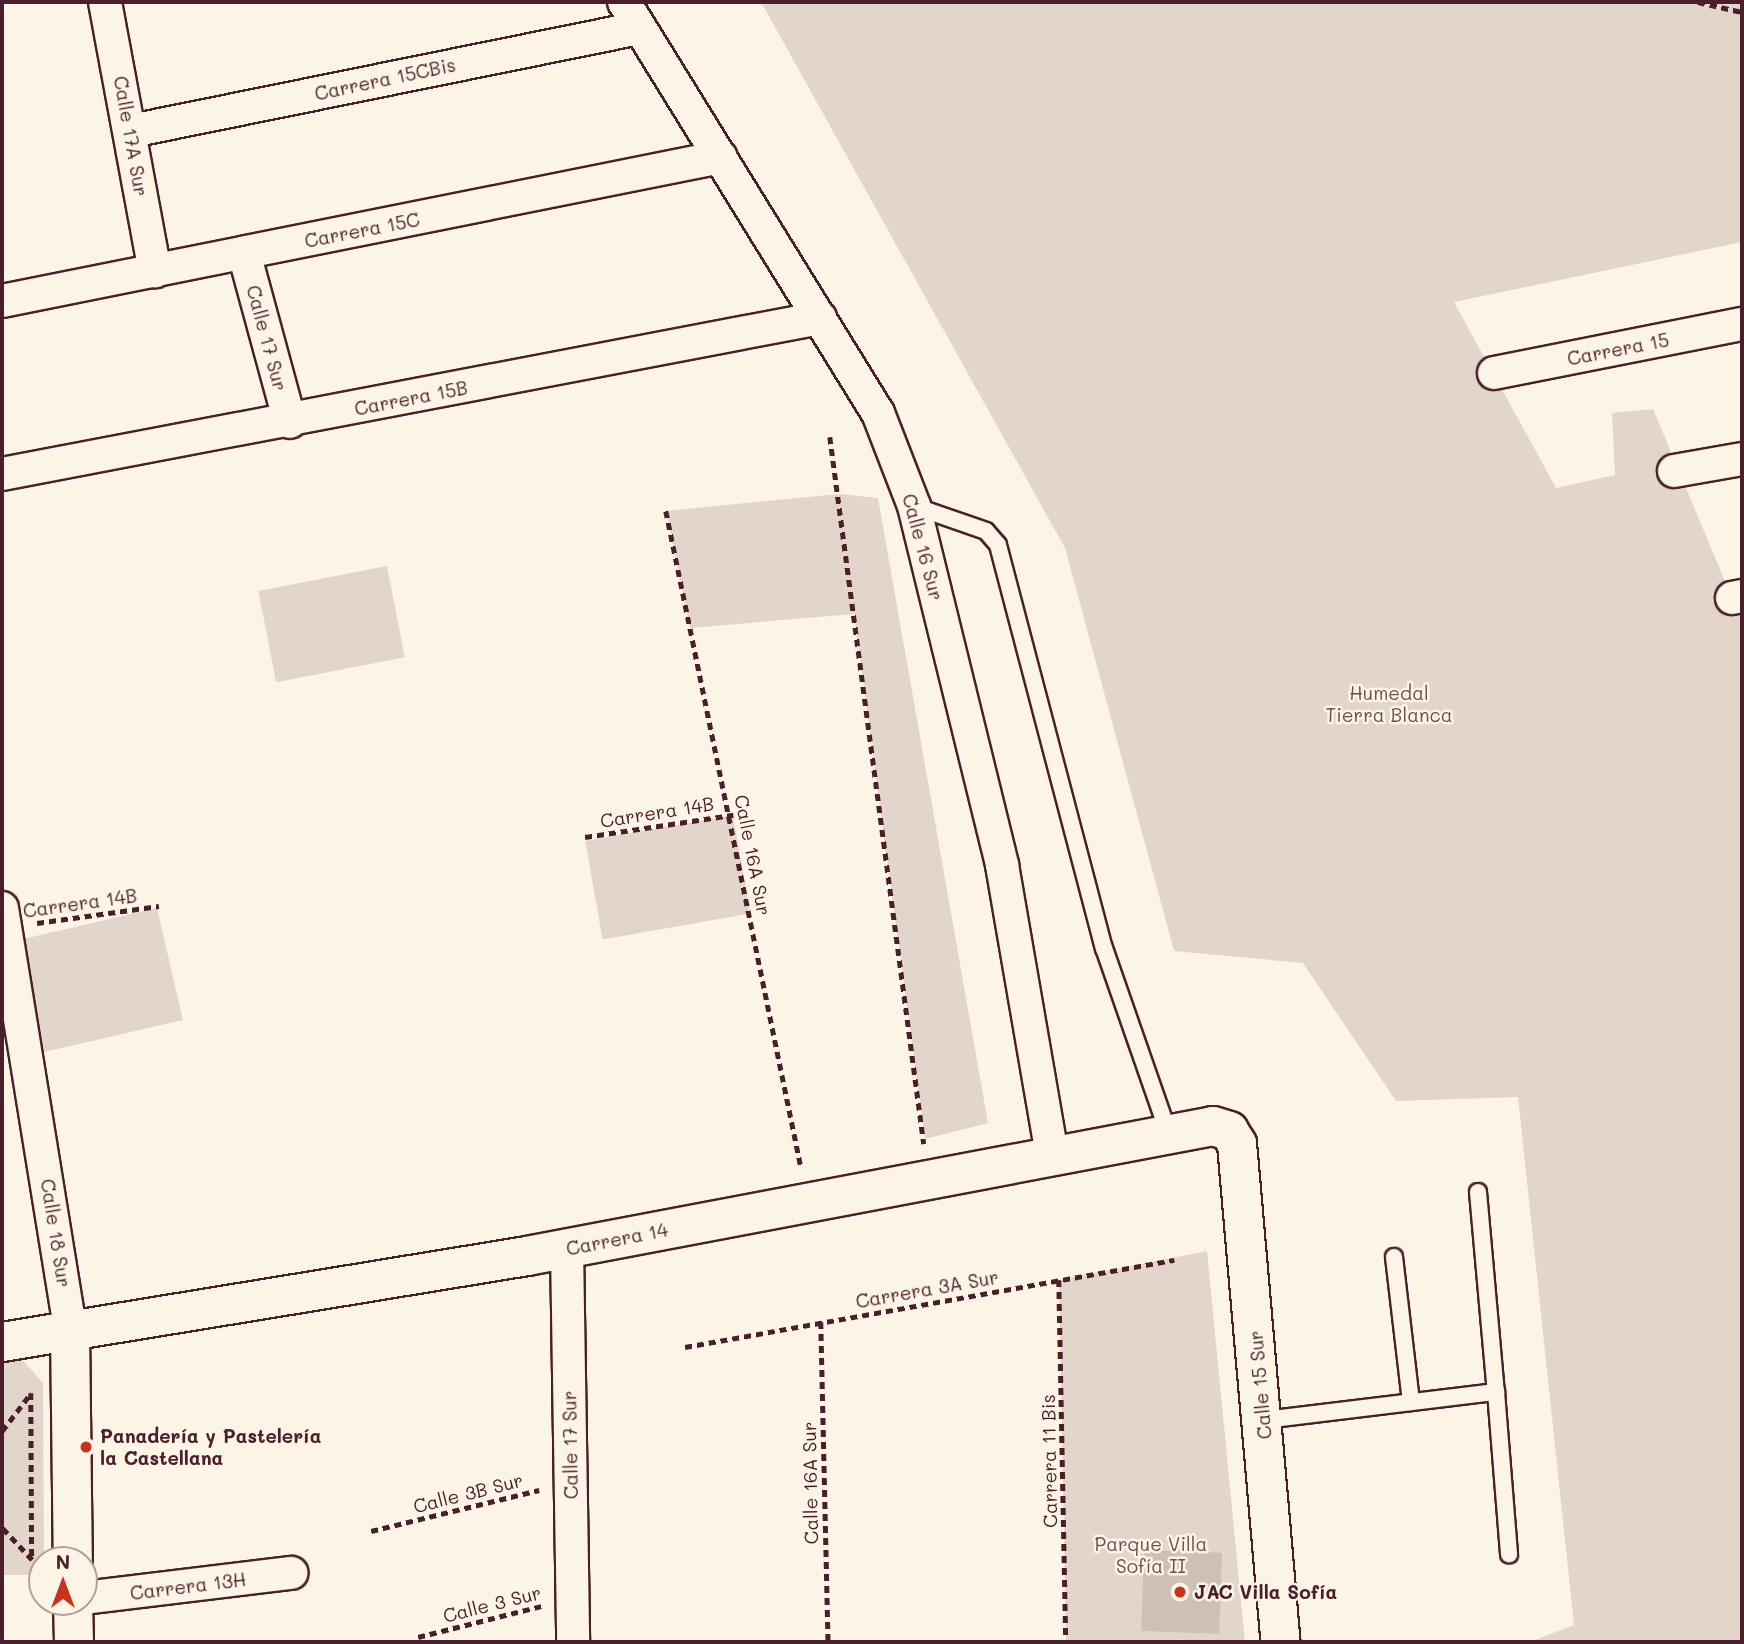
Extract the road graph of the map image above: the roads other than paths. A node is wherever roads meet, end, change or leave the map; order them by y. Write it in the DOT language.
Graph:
graph roads {
  1 [pos="105,2"];
  2 [pos="631,15"];
  3 [pos="131,131"];
  4 [pos="721,158"];
  5 [pos="244,253"];
  6 [pos="155,271"];
  7 [pos="2,301"];
  8 [pos="820,318"];
  9 [pos="1742,324"];
  10 [pos="1494,373"];
  11 [pos="290,422"];
  12 [pos="1742,459"];
  13 [pos="1674,471"];
  14 [pos="2,474"];
  15 [pos="914,506"];
  16 [pos="3,918"];
  17 [pos="1229,1131"];
  18 [pos="1169,1135"];
  19 [pos="1053,1159"];
  20 [pos="1478,1192"];
  21 [pos="567,1248"];
  22 [pos="1394,1257"];
  23 [pos="70,1329"];
  24 [pos="2,1342"];
  25 [pos="1496,1392"];
  26 [pos="1411,1402"];
  27 [pos="1264,1420"];
  28 [pos="73,1546"];
  29 [pos="1509,1554"];
  30 [pos="292,1573"];
  31 [pos="98,1596"];
  32 [pos="73,1616"];
  33 [pos="74,1642"];
  34 [pos="573,1642"];
  35 [pos="1281,1642"];
  1 -- 3 [label="street, Calle 17A Sur"];
  2 -- 3 [label="street, Carrera 15CBis"];
  2 -- 4 [label="street, Calle 16 Sur"];
  3 -- 6 [label="street, Calle 17A Sur"];
  4 -- 5 [label="street, Carrera 15C"];
  4 -- 8 [label="street, Calle 16 Sur"];
  5 -- 6 [label="street, Carrera 15C"];
  5 -- 11 [label="street, Calle 17 Sur"];
  6 -- 7 [label="street, Carrera 15C"];
  8 -- 11 [label="street, Carrera 15B"];
  8 -- 15 [label="street, Calle 16 Sur"];
  9 -- 10 [label="street, Carrera 15"];
  11 -- 14 [label="street, Carrera 15B"];
  12 -- 13 [label="street"];
  15 -- 18 [label="lane"];
  15 -- 19 [label="street, Calle 16 Sur"];
  16 -- 23 [label="street, Calle 18 Sur"];
  17 -- 18 [label="street, Carrera 14"];
  17 -- 27 [label="street, Calle 15 Sur"];
  18 -- 19 [label="street, Carrera 14"];
  19 -- 21 [label="street, Carrera 14"];
  20 -- 25 [label="lane"];
  21 -- 23 [label="street, Carrera 14"];
  21 -- 34 [label="street, Calle 17 Sur"];
  22 -- 26 [label="lane"];
  23 -- 24 [label="street, Carrera 14"];
  23 -- 28 [label="street, Calle 18 Sur"];
  25 -- 26 [label="lane"];
  25 -- 29 [label="lane"];
  26 -- 27 [label="lane"];
  27 -- 35 [label="street, Calle 15 Sur"];
  30 -- 31 [label="street, Carrera 13H"];
  32 -- 33 [label="street"];
}
